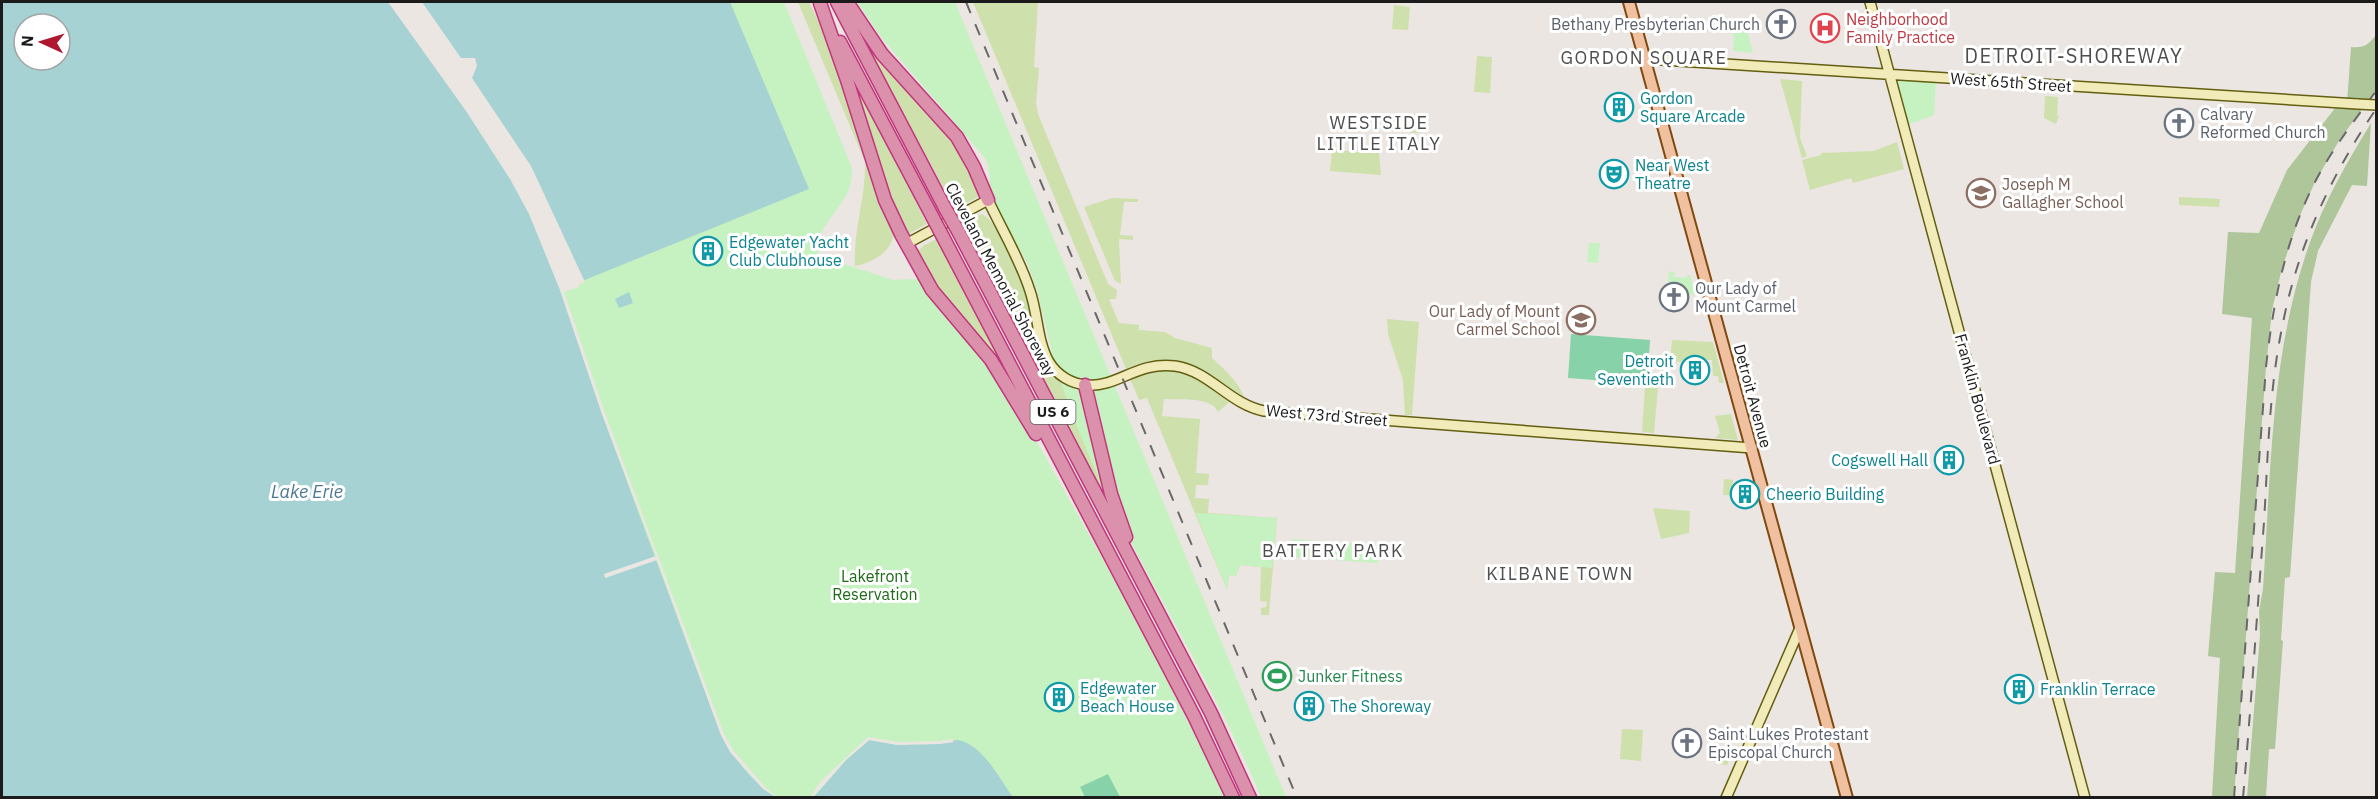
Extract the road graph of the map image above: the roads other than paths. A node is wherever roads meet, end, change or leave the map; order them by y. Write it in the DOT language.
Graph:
graph roads {
  1 [pos="820,2"];
  2 [pos="837,2"];
  3 [pos="847,2"];
  4 [pos="1629,2"];
  5 [pos="1870,2"];
  6 [pos="1646,59"];
  7 [pos="1890,74"];
  8 [pos="2376,105"];
  9 [pos="988,200"];
  10 [pos="906,244"];
  11 [pos="1085,385"];
  12 [pos="1752,448"];
  13 [pos="1067,476"];
  14 [pos="1148,593"];
  15 [pos="1800,628"];
  16 [pos="1233,798"];
  17 [pos="1250,798"];
  18 [pos="1726,798"];
  19 [pos="1846,798"];
  20 [pos="2085,798"];
  1 -- 10 [label="highway"];
  1 -- 13 [label="highway, Cleveland Memorial Shoreway / US 6, bridge"];
  2 -- 14 [label="highway, Cleveland Memorial Shoreway / US 6, bridge"];
  3 -- 9 [label="highway"];
  4 -- 6 [label="main road, Detroit Avenue"];
  5 -- 7 [label="street, Franklin Boulevard"];
  6 -- 7 [label="street, West 65th Street"];
  6 -- 12 [label="main road, Detroit Avenue"];
  7 -- 8 [label="street, West 65th Street, bridge"];
  7 -- 20 [label="street, Franklin Boulevard"];
  9 -- 10 [label="street"];
  9 -- 11 [label="street"];
  10 -- 13 [label="highway"];
  11 -- 12 [label="street, West 73rd Street"];
  11 -- 14 [label="highway"];
  12 -- 15 [label="main road, Detroit Avenue"];
  13 -- 16 [label="highway, Cleveland Memorial Shoreway / US 6"];
  14 -- 17 [label="highway, Cleveland Memorial Shoreway / US 6"];
  15 -- 18 [label="street"];
  15 -- 19 [label="main road, Detroit Avenue"];
}
